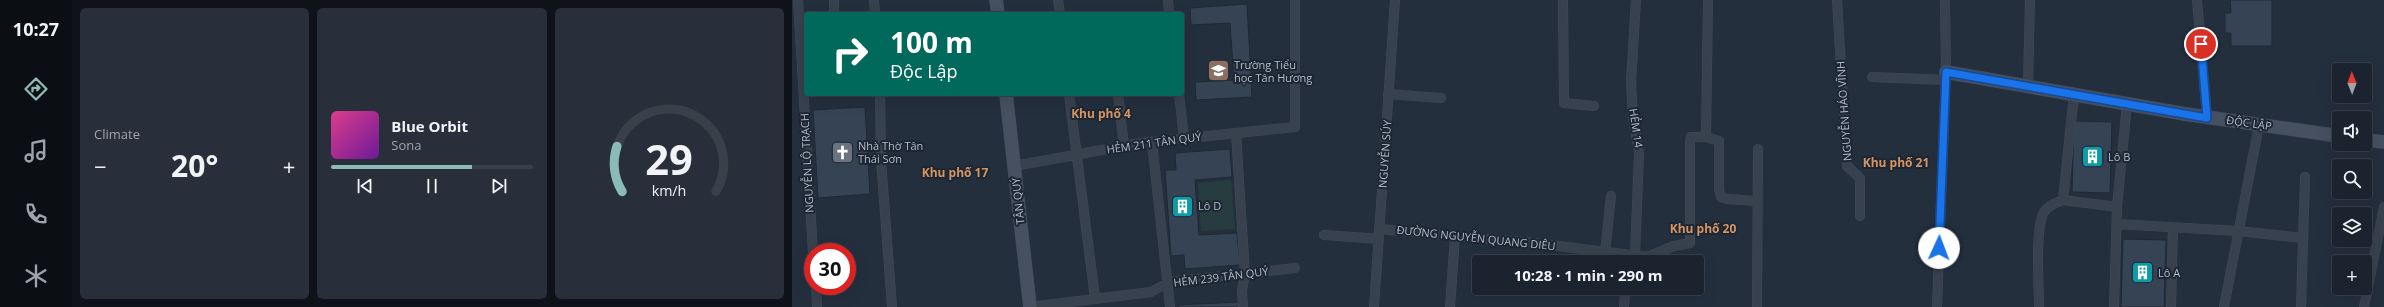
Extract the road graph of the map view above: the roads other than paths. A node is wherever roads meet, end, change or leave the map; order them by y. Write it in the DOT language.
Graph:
graph roads {
  1 [pos="798,0"];
  2 [pos="834,0"];
  3 [pos="874,0"];
  4 [pos="996,0"];
  5 [pos="1058,0"];
  6 [pos="1168,0"];
  7 [pos="1296,0"];
  8 [pos="1395,0"];
  9 [pos="1563,0"];
  10 [pos="1636,0"];
  11 [pos="1708,0"];
  12 [pos="1837,0"];
  13 [pos="1945,0"];
  14 [pos="2030,0"];
  15 [pos="2197,0"];
  16 [pos="834,12"];
  17 [pos="875,12"];
  18 [pos="998,12"];
  19 [pos="1060,12"];
  20 [pos="1169,12"];
  21 [pos="1872,76"];
  22 [pos="1946,76"];
  23 [pos="2028,86"];
  24 [pos="804,88"];
  25 [pos="1388,94"];
  26 [pos="2074,94"];
  27 [pos="804,96"];
  28 [pos="880,96"];
  29 [pos="1006,96"];
  30 [pos="1069,96"];
  31 [pos="1118,96"];
  32 [pos="1178,96"];
  33 [pos="1441,98"];
  34 [pos="2126,104"];
  35 [pos="1594,106"];
  36 [pos="2207,118"];
  37 [pos="2259,125"];
  38 [pos="1236,133"];
  39 [pos="2332,135"];
  40 [pos="1706,137"];
  41 [pos="1184,138"];
  42 [pos="2372,141"];
  43 [pos="1152,142"];
  44 [pos="2384,142"];
  45 [pos="1124,146"];
  46 [pos="1758,149"];
  47 [pos="1076,155"];
  48 [pos="1014,166"];
  49 [pos="2305,177"];
  50 [pos="1611,196"];
  51 [pos="2063,200"];
  52 [pos="1757,201"];
  53 [pos="2384,207"];
  54 [pos="2117,208"];
  55 [pos="1860,216"];
  56 [pos="2117,224"];
  57 [pos="2173,227"];
  58 [pos="1379,229"];
  59 [pos="2238,231"];
  60 [pos="1324,235"];
  61 [pos="1455,236"];
  62 [pos="2303,238"];
  63 [pos="1379,239"];
  64 [pos="812,243"];
  65 [pos="1605,252"];
  66 [pos="2380,252"];
  67 [pos="1618,255"];
  68 [pos="1631,255"];
  69 [pos="1652,255"];
  70 [pos="1294,268"];
  71 [pos="1245,274"];
  72 [pos="1169,282"];
  73 [pos="816,295"];
  74 [pos="1625,295"];
  75 [pos="1095,298"];
  76 [pos="817,307"];
  77 [pos="892,307"];
  78 [pos="1030,307"];
  79 [pos="1170,307"];
  80 [pos="1243,307"];
  81 [pos="1374,307"];
  82 [pos="1450,307"];
  83 [pos="1624,307"];
  84 [pos="1756,307"];
  85 [pos="1937,307"];
  86 [pos="2039,307"];
  87 [pos="2114,307"];
  88 [pos="2171,307"];
  89 [pos="2224,307"];
  90 [pos="2301,307"];
  91 [pos="2364,307"];
  1 -- 24 [label="street, NGUYỄN LỘ TRẠCH"];
  2 -- 16 [label="street"];
  3 -- 17 [label="street"];
  4 -- 18 [label="street"];
  5 -- 19 [label="street"];
  6 -- 20 [label="street"];
  7 -- 38 [label="street, HẺM 211 TÂN QUÝ"];
  8 -- 25 [label="street, NGUYỄN SÚY"];
  9 -- 35 [label="street"];
  10 -- 68 [label="street, HẺM 14"];
  11 -- 40 [label="street"];
  12 -- 55 [label="street, NGUYỄN HÁO VĨNH"];
  13 -- 22 [label="street"];
  14 -- 23 [label="street"];
  15 -- 36 [label="street"];
  21 -- 22 [label="street"];
  22 -- 23 [label="street, ĐỘC LẬP"];
  22 -- 85 [label="street"];
  23 -- 26 [label="street, ĐỘC LẬP"];
  25 -- 33 [label="street"];
  25 -- 58 [label="street, NGUYỄN SÚY"];
  26 -- 34 [label="street, ĐỘC LẬP"];
  26 -- 51 [label="street"];
  27 -- 64 [label="street, NGUYỄN LỘ TRẠCH"];
  28 -- 77 [label="street"];
  29 -- 48 [label="street, TÂN QUÝ"];
  30 -- 47 [label="street"];
  31 -- 45 [label="street"];
  32 -- 41 [label="street"];
  34 -- 36 [label="street, ĐỘC LẬP"];
  34 -- 54 [label="street"];
  36 -- 37 [label="street, ĐỘC LẬP"];
  37 -- 39 [label="street, ĐỘC LẬP"];
  37 -- 59 [label="street"];
  38 -- 41 [label="street, HẺM 211 TÂN QUÝ"];
  38 -- 71 [label="street"];
  40 -- 52 [label="street"];
  40 -- 69 [label="street, ĐƯỜNG NGUYỄN QUANG DIÊU"];
  41 -- 43 [label="street, HẺM 211 TÂN QUÝ"];
  42 -- 44 [label="street"];
  43 -- 45 [label="street, HẺM 211 TÂN QUÝ"];
  43 -- 72 [label="street"];
  45 -- 47 [label="street, HẺM 211 TÂN QUÝ"];
  46 -- 52 [label="street"];
  47 -- 48 [label="street, HẺM 211 TÂN QUÝ"];
  47 -- 75 [label="street"];
  48 -- 78 [label="street, TÂN QUÝ"];
  49 -- 62 [label="street"];
  50 -- 65 [label="street"];
  51 -- 54 [label="street"];
  51 -- 86 [label="street"];
  52 -- 84 [label="street"];
  53 -- 66 [label="street"];
  54 -- 56 [label="street"];
  56 -- 57 [label="street"];
  56 -- 87 [label="street"];
  57 -- 59 [label="street"];
  57 -- 88 [label="street"];
  58 -- 61 [label="street, ĐƯỜNG NGUYỄN QUANG DIÊU"];
  58 -- 63 [label="street, NGUYỄN SÚY"];
  59 -- 62 [label="street"];
  59 -- 89 [label="street"];
  60 -- 63 [label="street"];
  61 -- 65 [label="street, ĐƯỜNG NGUYỄN QUANG DIÊU"];
  61 -- 82 [label="street"];
  62 -- 90 [label="street"];
  63 -- 81 [label="street, NGUYỄN SÚY"];
  65 -- 67 [label="street, ĐƯỜNG NGUYỄN QUANG DIÊU"];
  66 -- 91 [label="street"];
  70 -- 71 [label="street, HẺM 239 TÂN QUÝ"];
  71 -- 72 [label="street, HẺM 239 TÂN QUÝ"];
  71 -- 80 [label="street"];
  72 -- 75 [label="street, HẺM 239 TÂN QUÝ"];
  72 -- 79 [label="street"];
  73 -- 76 [label="street"];
  74 -- 83 [label="street"];
  75 -- 78 [label="street, HẺM 239 TÂN QUÝ"];
}
